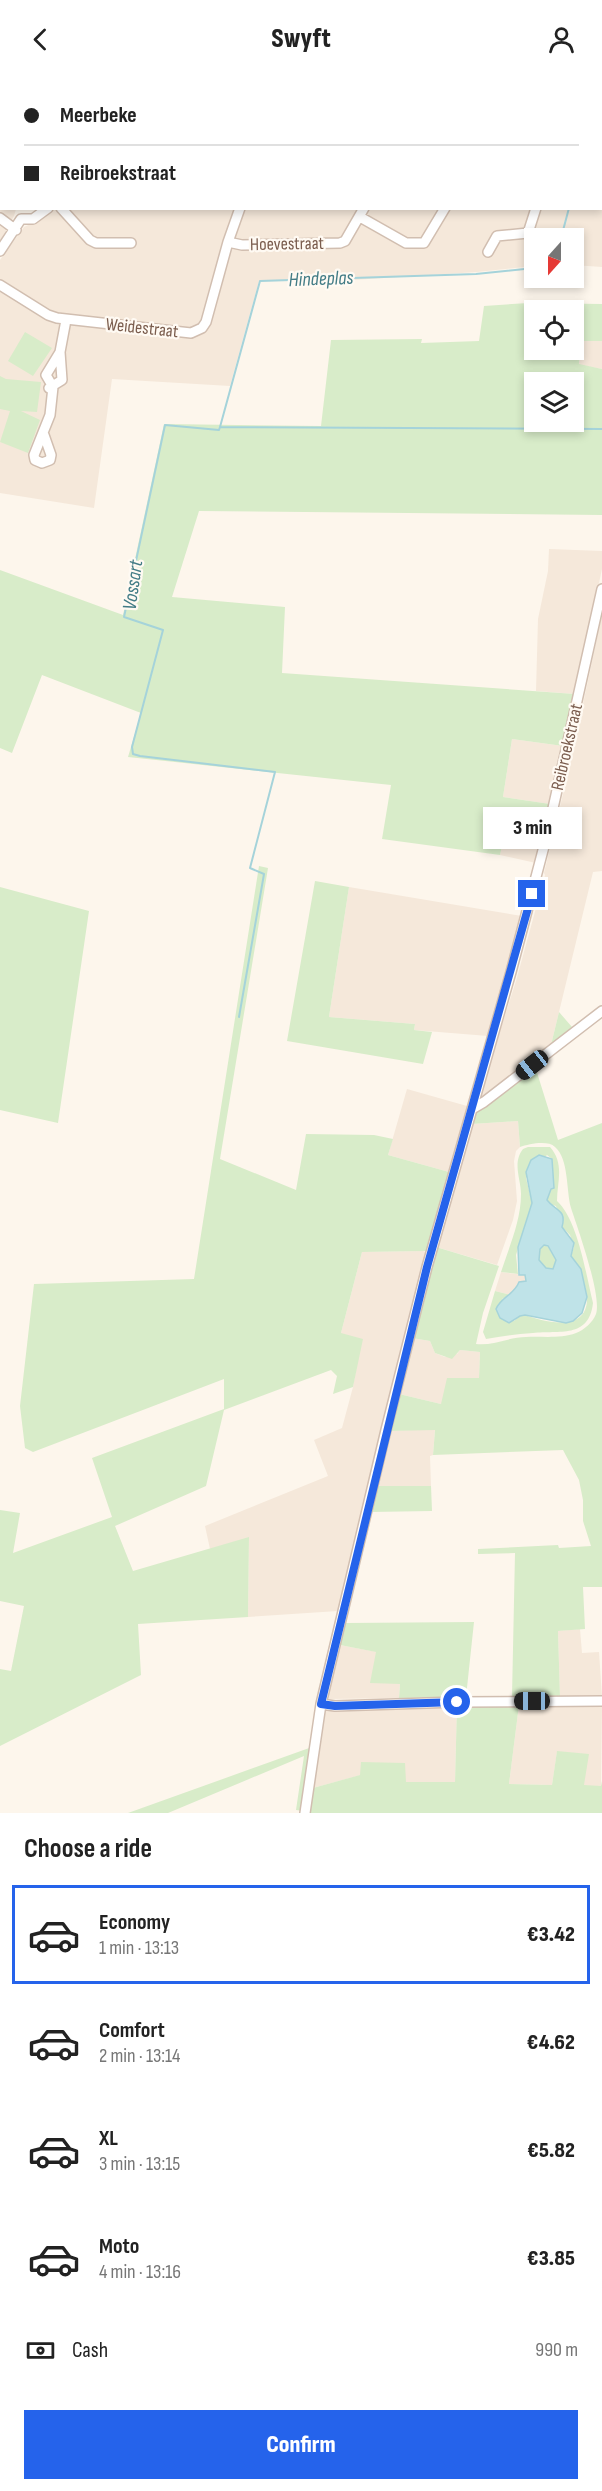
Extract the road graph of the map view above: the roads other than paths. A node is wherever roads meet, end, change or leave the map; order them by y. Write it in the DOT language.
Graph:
graph roads {
  1 [pos="22,210"];
  2 [pos="45,210"];
  3 [pos="63,210"];
  4 [pos="239,210"];
  5 [pos="444,210"];
  6 [pos="535,210"];
  7 [pos="362,213"];
  8 [pos="0,218"];
  9 [pos="21,219"];
  10 [pos="16,230"];
  11 [pos="228,242"];
  12 [pos="131,243"];
  13 [pos="0,251"];
  14 [pos="488,252"];
  15 [pos="0,285"];
  16 [pos="66,320"];
  17 [pos="60,352"];
  18 [pos="53,384"];
  19 [pos="44,435"];
  20 [pos="602,589"];
  21 [pos="602,1011"];
  22 [pos="472,1108"];
  23 [pos="602,1701"];
  24 [pos="321,1704"];
  25 [pos="306,1813"];
  1 -- 9 [label="street"];
  2 -- 9 [label="street"];
  3 -- 12 [label="street"];
  4 -- 11 [label="street, Weidestraat"];
  5 -- 7 [label="street"];
  6 -- 14 [label="street"];
  7 -- 11 [label="street, Hoevestraat"];
  8 -- 10 [label="street"];
  9 -- 10 [label="street"];
  10 -- 13 [label="street"];
  11 -- 16 [label="street, Weidestraat"];
  15 -- 16 [label="street, Weidestraat"];
  16 -- 17 [label="street"];
  17 -- 18 [label="street"];
  17 -- 18 [label="street"];
  18 -- 19 [label="street"];
  20 -- 22 [label="street, Reibroekstraat"];
  21 -- 22 [label="street"];
  22 -- 24 [label="street, Reibroekstraat"];
  23 -- 24 [label="street"];
  24 -- 25 [label="street, Reibroekstraat"];
}
